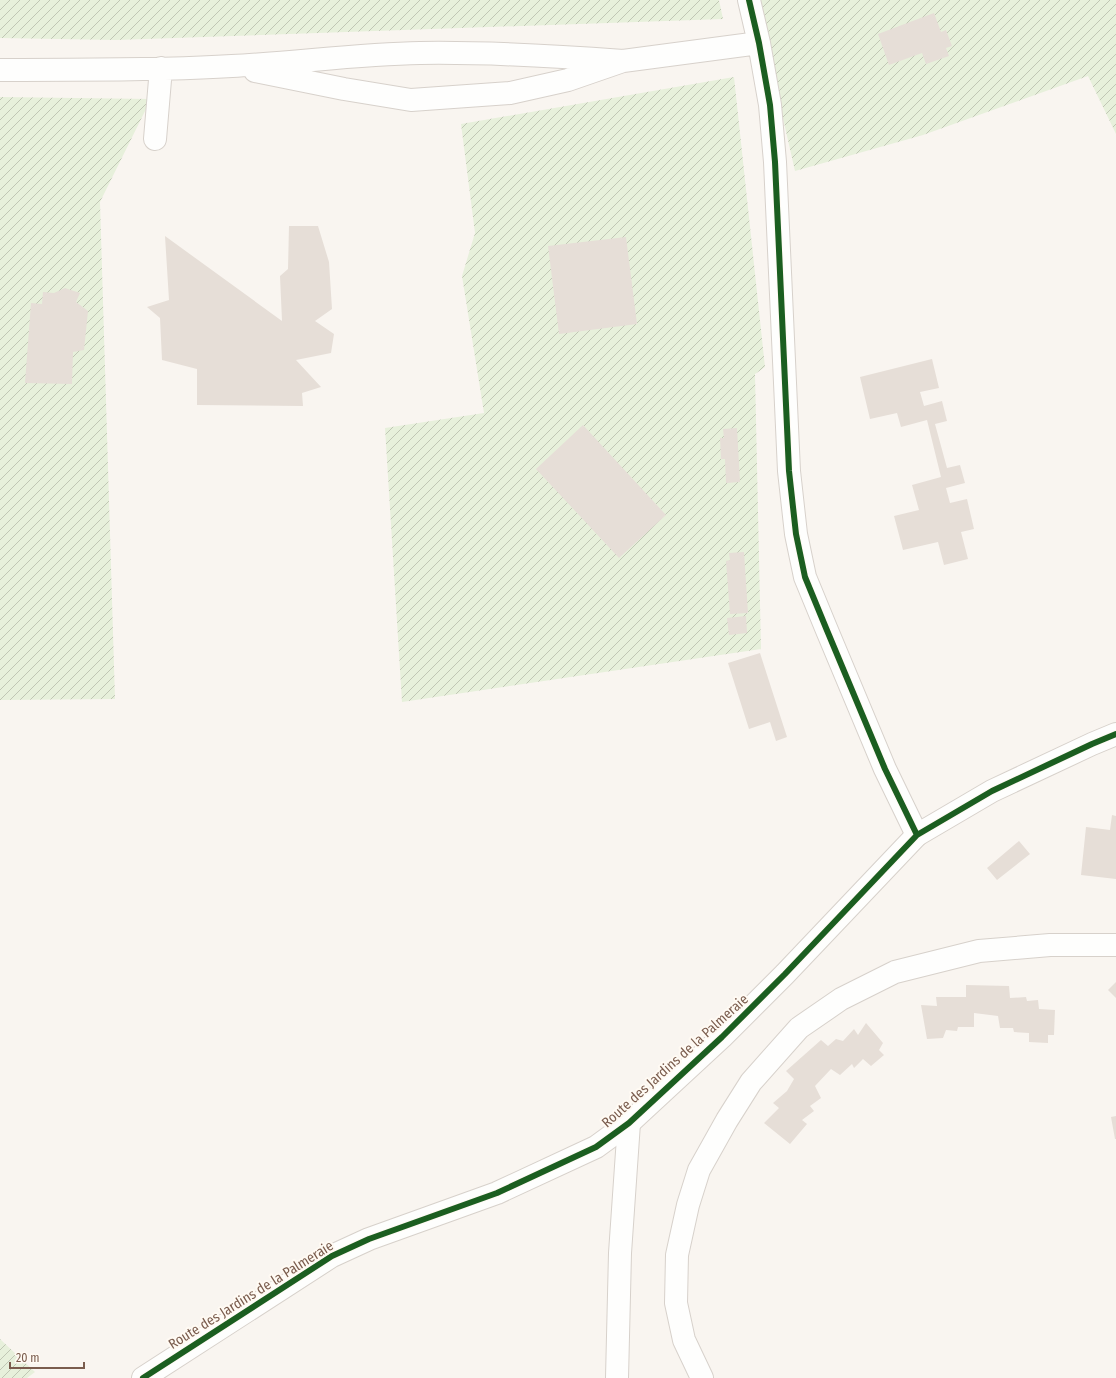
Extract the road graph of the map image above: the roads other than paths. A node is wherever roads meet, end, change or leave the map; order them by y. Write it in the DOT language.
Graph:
graph roads {
  1 [pos="749,0"];
  2 [pos="759,43"];
  3 [pos="623,61"];
  4 [pos="232,66"];
  5 [pos="160,68"];
  6 [pos="0,70"];
  7 [pos="156,138"];
  8 [pos="1116,734"];
  9 [pos="917,835"];
  10 [pos="1116,945"];
  11 [pos="629,1122"];
  12 [pos="142,1378"];
  13 [pos="617,1378"];
  14 [pos="702,1378"];
  1 -- 2 [label="street"];
  2 -- 3 [label="street"];
  2 -- 9 [label="street"];
  3 -- 4 [label="street"];
  3 -- 4 [label="street"];
  4 -- 5 [label="street"];
  5 -- 6 [label="street"];
  5 -- 7 [label="street"];
  8 -- 9 [label="street, Route des Jardins de la Palmeraie"];
  9 -- 11 [label="street, Route des Jardins de la Palmeraie"];
  10 -- 14 [label="street"];
  11 -- 12 [label="street, Route des Jardins de la Palmeraie"];
  11 -- 13 [label="street"];
}
